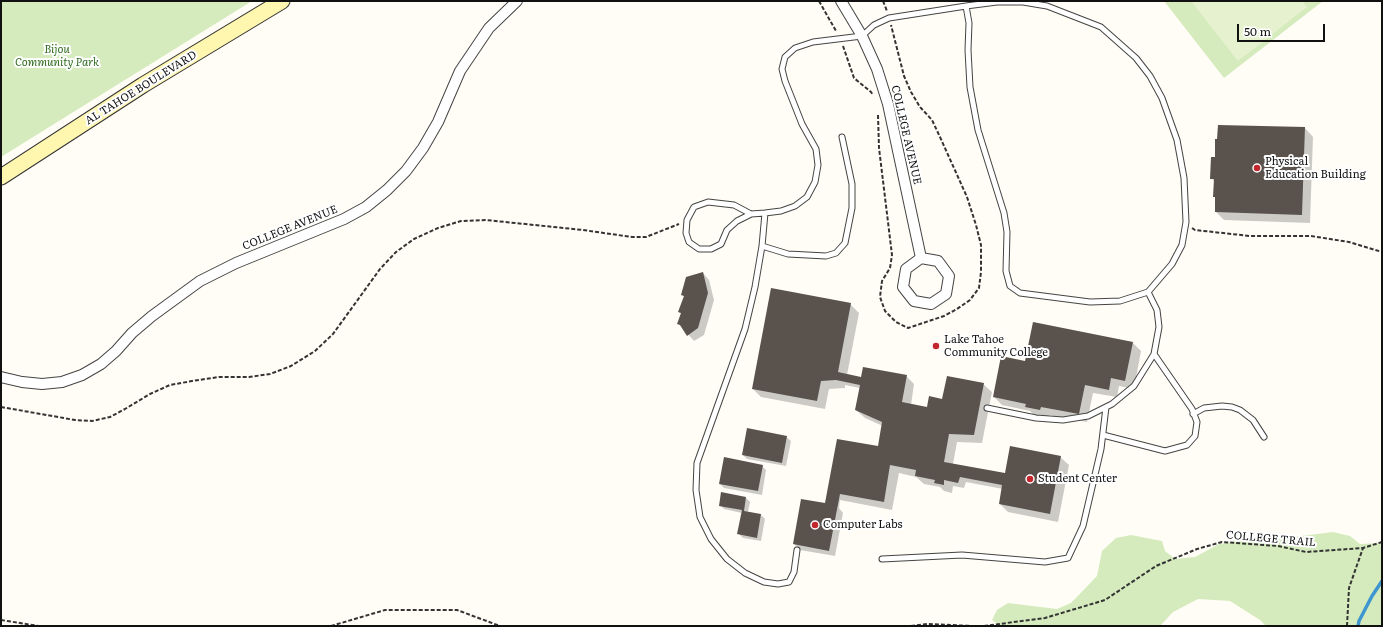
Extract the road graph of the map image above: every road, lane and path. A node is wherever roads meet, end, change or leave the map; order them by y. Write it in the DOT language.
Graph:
graph roads {
  1 [pos="282,1"];
  2 [pos="517,1"];
  3 [pos="841,1"];
  4 [pos="966,6"];
  5 [pos="862,36"];
  6 [pos="842,137"];
  7 [pos="1,177"];
  8 [pos="765,213"];
  9 [pos="751,214"];
  10 [pos="687,220"];
  11 [pos="1186,222"];
  12 [pos="762,246"];
  13 [pos="1382,252"];
  14 [pos="921,258"];
  15 [pos="1148,292"];
  16 [pos="1154,354"];
  17 [pos="1,377"];
  18 [pos="1,407"];
  19 [pos="1106,407"];
  20 [pos="987,408"];
  21 [pos="1193,414"];
  22 [pos="1103,435"];
  23 [pos="1264,437"];
  24 [pos="1382,542"];
  25 [pos="1362,548"];
  26 [pos="797,550"];
  27 [pos="882,559"];
  28 [pos="1,620"];
  29 [pos="39,626"];
  30 [pos="332,626"];
  31 [pos="500,626"];
  32 [pos="911,626"];
  33 [pos="973,626"];
  34 [pos="984,626"];
  35 [pos="1347,626"];
  1 -- 7 [label="main road, AL TAHOE BOULEVARD"];
  2 -- 17 [label="street, COLLEGE AVENUE"];
  3 -- 5 [label="street, COLLEGE AVENUE"];
  4 -- 5 [label="lane"];
  4 -- 11 [label="lane"];
  4 -- 15 [label="lane"];
  5 -- 8 [label="lane"];
  5 -- 14 [label="street, COLLEGE AVENUE"];
  6 -- 12 [label="lane"];
  8 -- 9 [label="lane"];
  8 -- 12 [label="lane"];
  9 -- 10 [label="lane"];
  9 -- 10 [label="lane"];
  10 -- 18 [label="path"];
  11 -- 13 [label="path"];
  11 -- 15 [label="lane"];
  12 -- 26 [label="lane"];
  14 -- 14 [label="street"];
  15 -- 16 [label="lane"];
  16 -- 19 [label="lane"];
  16 -- 21 [label="lane"];
  19 -- 20 [label="lane"];
  19 -- 22 [label="lane"];
  21 -- 22 [label="lane"];
  21 -- 23 [label="lane"];
  22 -- 27 [label="lane"];
  24 -- 25 [label="path, COLLEGE TRAIL"];
  25 -- 34 [label="path, COLLEGE TRAIL"];
  25 -- 35 [label="path"];
  28 -- 29 [label="path"];
  30 -- 31 [label="path"];
  32 -- 33 [label="path"];
}
